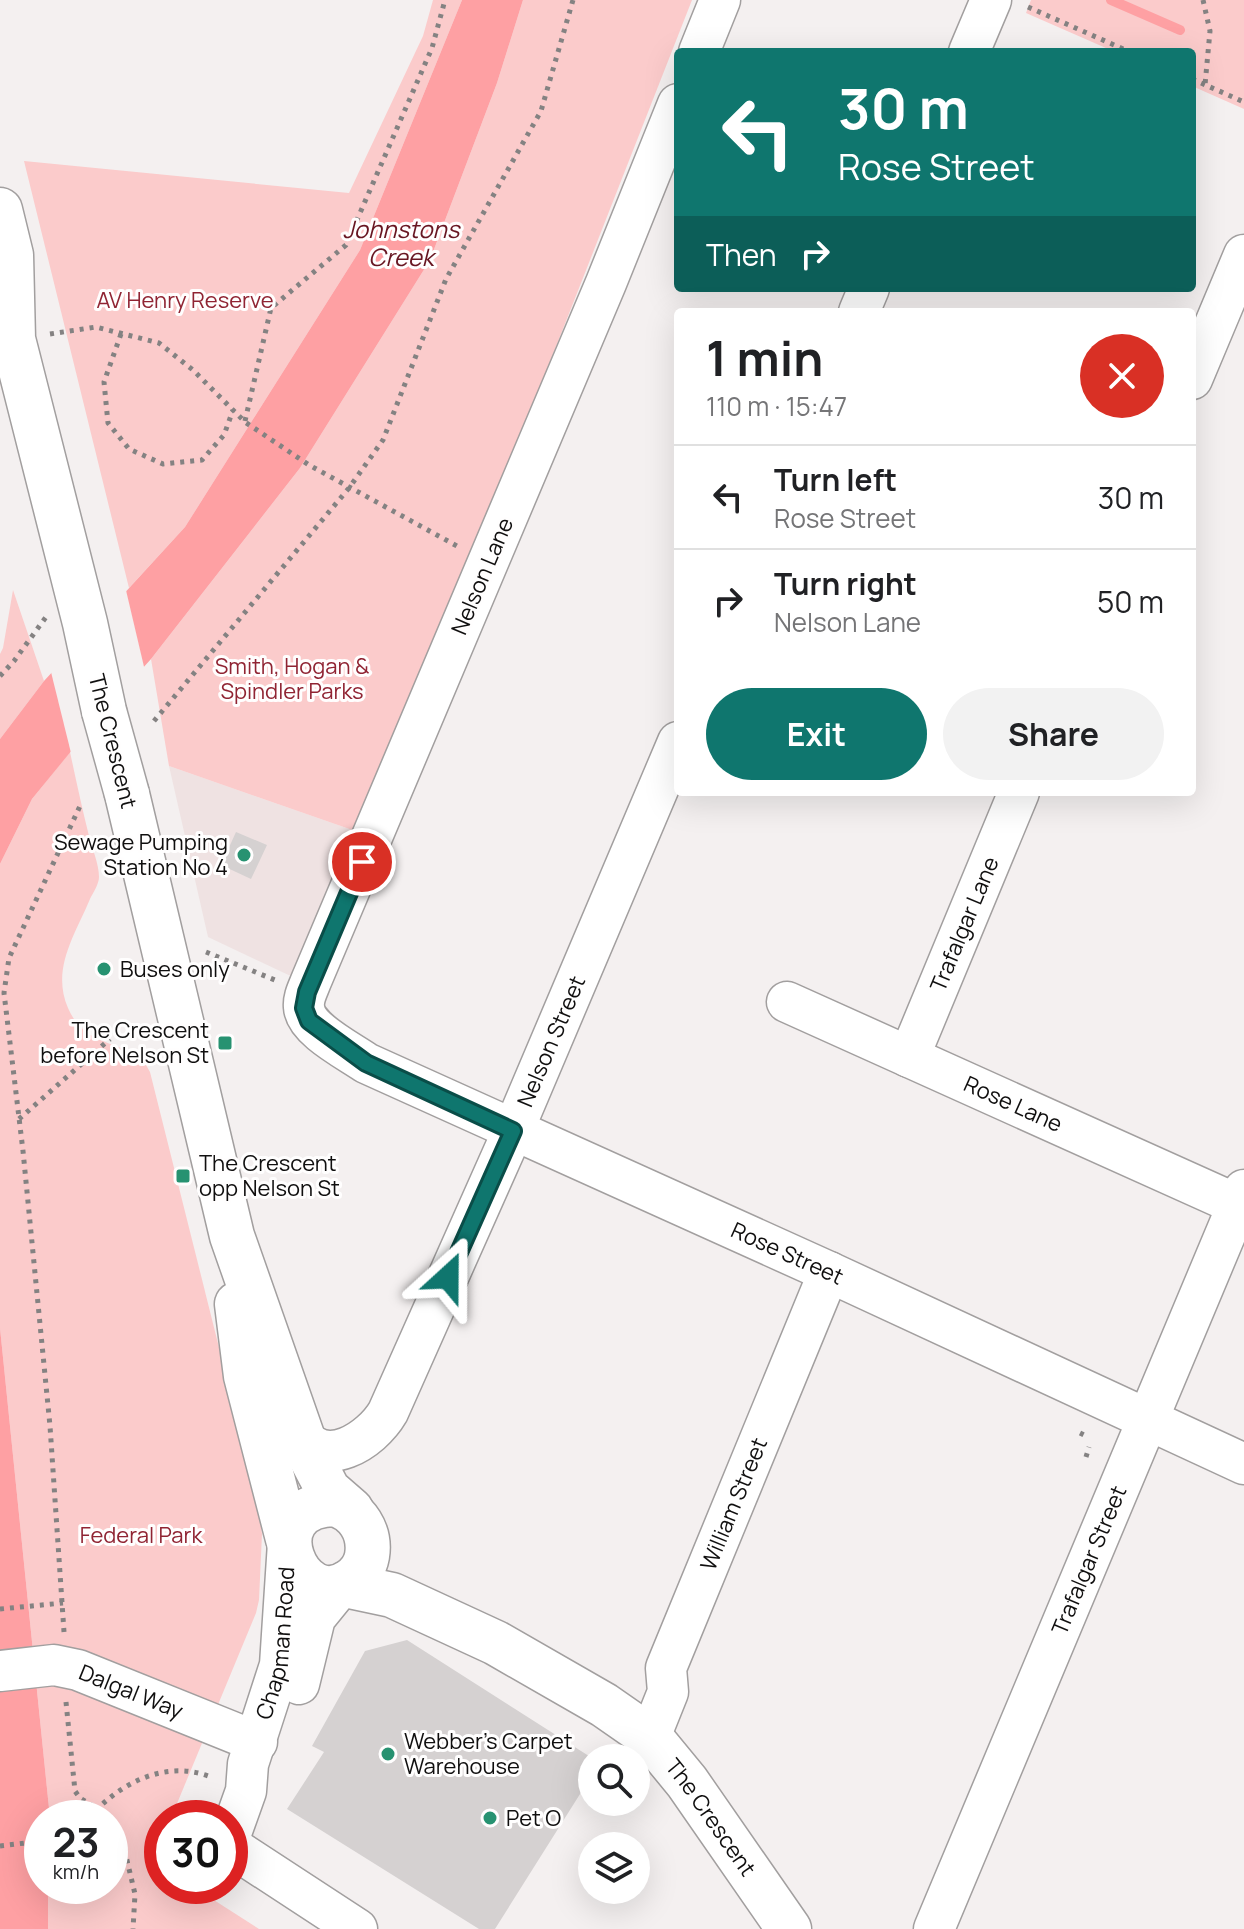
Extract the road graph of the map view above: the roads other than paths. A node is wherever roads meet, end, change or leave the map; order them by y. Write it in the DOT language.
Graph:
graph roads {
  1 [pos="720,0"];
  2 [pos="1009,4"];
  3 [pos="701,48"];
  4 [pos="972,48"];
  5 [pos="674,114"];
  6 [pos="0,210"];
  7 [pos="1244,255"];
  8 [pos="7,327"];
  9 [pos="1196,369"];
  10 [pos="674,751"];
  11 [pos="1017,796"];
  12 [pos="787,1002"];
  13 [pos="332,1040"];
  14 [pos="909,1057"];
  15 [pos="513,1131"];
  16 [pos="1241,1197"];
  17 [pos="232,1236"];
  18 [pos="829,1272"];
  19 [pos="1147,1419"];
  20 [pos="300,1433"];
  21 [pos="1244,1464"];
  22 [pos="352,1512"];
  23 [pos="288,1541"];
  24 [pos="343,1586"];
  25 [pos="496,1643"];
  26 [pos="0,1671"];
  27 [pos="650,1737"];
  28 [pos="257,1742"];
  29 [pos="243,1800"];
  30 [pos="248,1858"];
  31 [pos="357,1929"];
  32 [pos="789,1929"];
  33 [pos="934,1929"];
  1 -- 3 [label="street"];
  2 -- 4 [label="street"];
  5 -- 13 [label="street, Nelson Lane"];
  6 -- 8 [label="main road, The Crescent"];
  7 -- 9 [label="street"];
  8 -- 17 [label="main road, The Crescent, bridge"];
  10 -- 15 [label="street, Nelson Street"];
  11 -- 14 [label="street, Trafalgar Lane"];
  12 -- 14 [label="street, Rose Lane"];
  13 -- 15 [label="street, Rose Street"];
  14 -- 16 [label="street, Rose Lane"];
  15 -- 18 [label="street, Rose Street"];
  15 -- 20 [label="street, Nelson Street"];
  16 -- 19 [label="street, Trafalgar Street"];
  17 -- 20 [label="main road, The Crescent"];
  17 -- 23 [label="main road, The Crescent"];
  18 -- 19 [label="street, Rose Street"];
  18 -- 27 [label="street, William Street"];
  19 -- 21 [label="street, Rose Street"];
  19 -- 33 [label="street, Trafalgar Street"];
  20 -- 22 [label="main road, The Crescent"];
  22 -- 23 [label="main road"];
  22 -- 24 [label="main road"];
  22 -- 25 [label="main road, The Crescent"];
  23 -- 24 [label="main road"];
  23 -- 28 [label="street, Chapman Road"];
  24 -- 25 [label="main road, The Crescent"];
  24 -- 28 [label="street, Chapman Road"];
  25 -- 27 [label="main road, The Crescent"];
  26 -- 28 [label="street, Dalgal Way"];
  27 -- 32 [label="main road, The Crescent"];
  28 -- 29 [label="street, Chapman Road"];
  30 -- 31 [label="street"];
}
